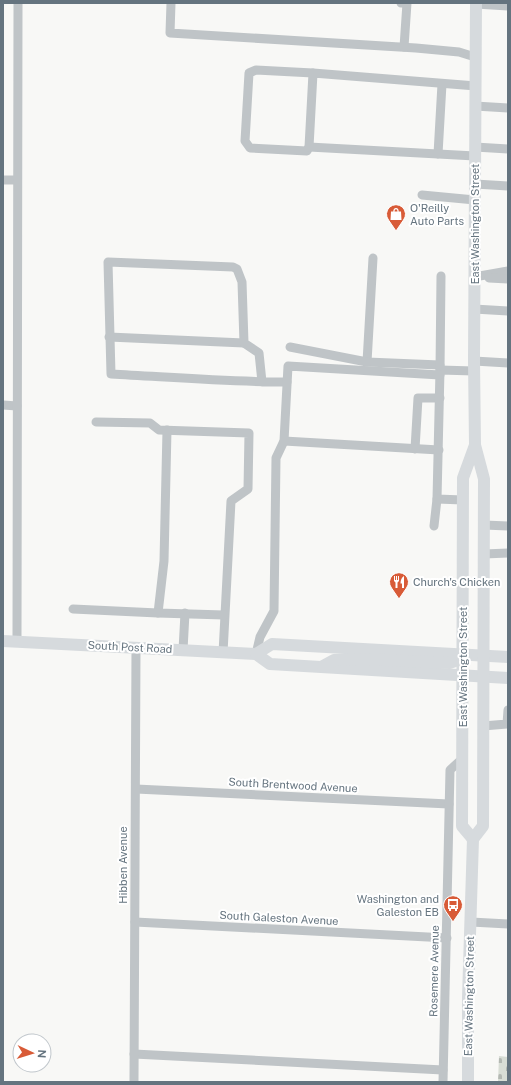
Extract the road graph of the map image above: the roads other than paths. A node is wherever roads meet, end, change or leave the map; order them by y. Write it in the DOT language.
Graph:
graph roads {
  1 [pos="18,3"];
  2 [pos="171,3"];
  3 [pos="401,3"];
  4 [pos="476,3"];
  5 [pos="508,6"];
  6 [pos="404,47"];
  7 [pos="476,57"];
  8 [pos="313,73"];
  9 [pos="442,84"];
  10 [pos="476,86"];
  11 [pos="476,106"];
  12 [pos="508,108"];
  13 [pos="309,147"];
  14 [pos="508,149"];
  15 [pos="475,152"];
  16 [pos="438,154"];
  17 [pos="3,180"];
  18 [pos="17,180"];
  19 [pos="475,184"];
  20 [pos="508,186"];
  21 [pos="422,195"];
  22 [pos="475,200"];
  23 [pos="373,258"];
  24 [pos="508,270"];
  25 [pos="442,276"];
  26 [pos="474,276"];
  27 [pos="508,279"];
  28 [pos="474,309"];
  29 [pos="508,311"];
  30 [pos="109,337"];
  31 [pos="244,342"];
  32 [pos="290,347"];
  33 [pos="367,362"];
  34 [pos="508,363"];
  35 [pos="474,366"];
  36 [pos="440,370"];
  37 [pos="262,382"];
  38 [pos="287,382"];
  39 [pos="440,398"];
  40 [pos="3,405"];
  41 [pos="17,406"];
  42 [pos="96,422"];
  43 [pos="167,430"];
  44 [pos="284,441"];
  45 [pos="475,445"];
  46 [pos="415,449"];
  47 [pos="439,450"];
  48 [pos="437,499"];
  49 [pos="463,500"];
  50 [pos="484,525"];
  51 [pos="434,526"];
  52 [pos="508,526"];
  53 [pos="508,553"];
  54 [pos="484,554"];
  55 [pos="74,609"];
  56 [pos="158,612"];
  57 [pos="185,614"];
  58 [pos="224,614"];
  59 [pos="3,640"];
  60 [pos="17,641"];
  61 [pos="136,648"];
  62 [pos="184,650"];
  63 [pos="223,653"];
  64 [pos="256,654"];
  65 [pos="470,656"];
  66 [pos="508,656"];
  67 [pos="322,667"];
  68 [pos="473,676"];
  69 [pos="508,678"];
  70 [pos="508,710"];
  71 [pos="483,726"];
  72 [pos="462,759"];
  73 [pos="136,789"];
  74 [pos="449,804"];
  75 [pos="473,839"];
  76 [pos="135,922"];
  77 [pos="471,922"];
  78 [pos="508,924"];
  79 [pos="447,938"];
  80 [pos="134,1054"];
  81 [pos="443,1070"];
  82 [pos="134,1082"];
  83 [pos="443,1082"];
  84 [pos="468,1082"];
  1 -- 18 [label="street"];
  2 -- 6 [label="street"];
  3 -- 6 [label="street"];
  4 -- 5 [label="street"];
  4 -- 7 [label="main road, East Washington Street"];
  6 -- 7 [label="street"];
  7 -- 10 [label="main road, East Washington Street"];
  8 -- 9 [label="street"];
  8 -- 13 [label="street"];
  8 -- 13 [label="street"];
  9 -- 10 [label="street"];
  9 -- 16 [label="street"];
  10 -- 11 [label="main road, East Washington Street"];
  11 -- 12 [label="street"];
  11 -- 15 [label="main road, East Washington Street"];
  13 -- 16 [label="street"];
  14 -- 15 [label="street"];
  15 -- 16 [label="street"];
  15 -- 19 [label="main road, East Washington Street"];
  17 -- 18 [label="street"];
  18 -- 41 [label="street"];
  19 -- 20 [label="street"];
  19 -- 22 [label="main road, East Washington Street"];
  21 -- 22 [label="street"];
  22 -- 26 [label="main road, East Washington Street"];
  23 -- 33 [label="street"];
  24 -- 26 [label="street"];
  25 -- 36 [label="street"];
  26 -- 27 [label="street"];
  26 -- 28 [label="main road, East Washington Street"];
  28 -- 29 [label="street"];
  28 -- 35 [label="main road, East Washington Street"];
  30 -- 31 [label="street"];
  30 -- 31 [label="street"];
  30 -- 37 [label="street"];
  31 -- 37 [label="street"];
  32 -- 33 [label="street"];
  33 -- 36 [label="street"];
  34 -- 35 [label="street"];
  35 -- 36 [label="street"];
  35 -- 45 [label="main road, East Washington Street"];
  36 -- 38 [label="street"];
  36 -- 39 [label="street"];
  37 -- 38 [label="street"];
  38 -- 44 [label="street"];
  39 -- 46 [label="street"];
  39 -- 47 [label="street"];
  40 -- 41 [label="street"];
  41 -- 60 [label="street"];
  42 -- 43 [label="street"];
  43 -- 56 [label="street"];
  43 -- 58 [label="street"];
  44 -- 46 [label="street"];
  44 -- 64 [label="street"];
  45 -- 49 [label="main road, East Washington Street"];
  45 -- 50 [label="main road, East Washington Street"];
  46 -- 47 [label="street"];
  47 -- 48 [label="street"];
  48 -- 49 [label="street"];
  48 -- 51 [label="street"];
  49 -- 65 [label="main road, East Washington Street"];
  50 -- 52 [label="street"];
  50 -- 54 [label="main road, East Washington Street"];
  53 -- 54 [label="street"];
  54 -- 65 [label="main road, East Washington Street"];
  55 -- 56 [label="street"];
  56 -- 57 [label="street"];
  57 -- 58 [label="street"];
  57 -- 62 [label="street"];
  58 -- 63 [label="street"];
  59 -- 60 [label="main road, South Post Road"];
  60 -- 61 [label="main road, South Post Road"];
  61 -- 62 [label="main road, South Post Road"];
  61 -- 73 [label="street, Hibben Avenue"];
  62 -- 63 [label="main road, South Post Road"];
  63 -- 64 [label="main road, South Post Road"];
  64 -- 65 [label="main road"];
  64 -- 67 [label="main road, South Post Road"];
  65 -- 66 [label="main road"];
  65 -- 67 [label="main road"];
  65 -- 68 [label="main road, East Washington Street"];
  65 -- 68 [label="main road, East Washington Street"];
  67 -- 68 [label="main road, South Post Road"];
  68 -- 69 [label="main road, South Post Road"];
  68 -- 71 [label="main road, East Washington Street"];
  68 -- 72 [label="main road, East Washington Street"];
  70 -- 71 [label="street"];
  71 -- 75 [label="main road, East Washington Street"];
  72 -- 74 [label="street, Rosemere Avenue"];
  72 -- 75 [label="main road, East Washington Street"];
  73 -- 74 [label="street, South Brentwood Avenue"];
  73 -- 76 [label="street, Hibben Avenue"];
  74 -- 79 [label="street, Rosemere Avenue"];
  75 -- 77 [label="main road, East Washington Street"];
  76 -- 79 [label="street, South Galeston Avenue"];
  76 -- 80 [label="street, Hibben Avenue"];
  77 -- 78 [label="street"];
  77 -- 84 [label="main road, East Washington Street"];
  79 -- 81 [label="street, Rosemere Avenue"];
  80 -- 81 [label="street"];
  80 -- 82 [label="street, Hibben Avenue"];
  81 -- 83 [label="street, Rosemere Avenue"];
}
